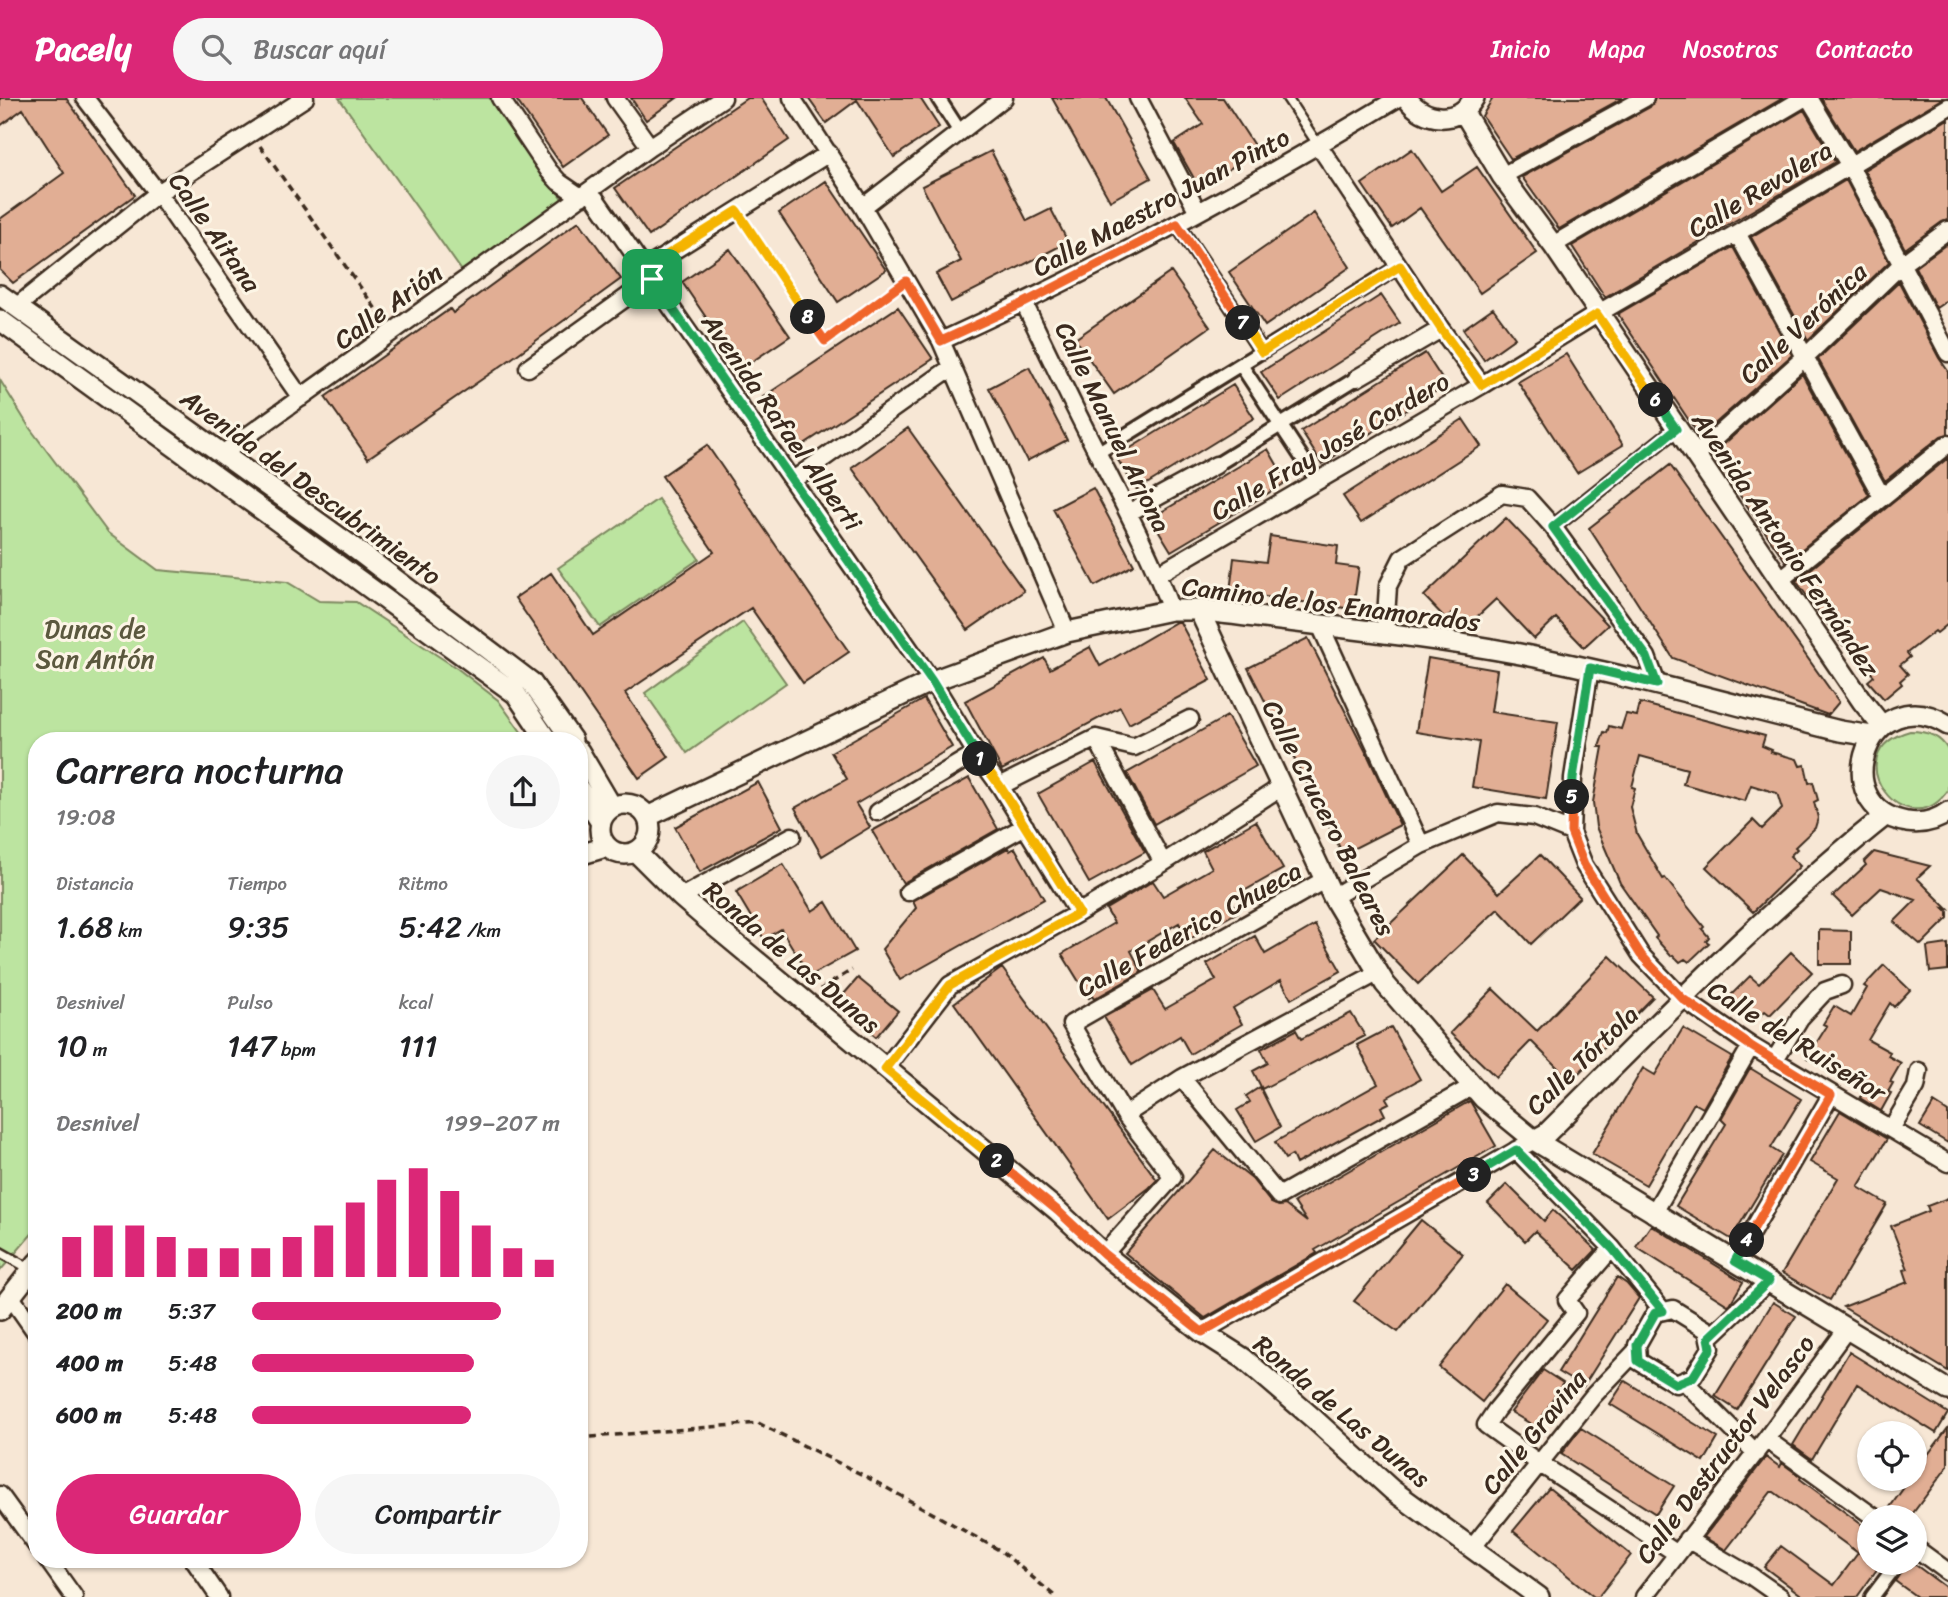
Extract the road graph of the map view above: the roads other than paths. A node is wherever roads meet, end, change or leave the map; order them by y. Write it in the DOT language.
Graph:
graph roads {
  1 [pos="85,98"];
  2 [pos="305,98"];
  3 [pos="500,98"];
  4 [pos="615,98"];
  5 [pos="723,98"];
  6 [pos="792,98"];
  7 [pos="938,98"];
  8 [pos="1004,98"];
  9 [pos="1138,98"];
  10 [pos="1287,98"];
  11 [pos="1398,98"];
  12 [pos="1407,98"];
  13 [pos="1645,98"];
  14 [pos="1806,98"];
  15 [pos="1469,105"];
  16 [pos="1948,107"];
  17 [pos="960,132"];
  18 [pos="1319,146"];
  19 [pos="650,147"];
  20 [pos="829,153"];
  21 [pos="1849,164"];
  22 [pos="1503,176"];
  23 [pos="158,193"];
  24 [pos="586,194"];
  25 [pos="863,207"];
  26 [pos="1198,212"];
  27 [pos="1177,224"];
  28 [pos="1948,230"];
  29 [pos="1737,233"];
  30 [pos="1553,246"];
  31 [pos="1902,264"];
  32 [pos="1400,266"];
  33 [pos="649,274"];
  34 [pos="0,296"];
  35 [pos="1024,303"];
  36 [pos="16,307"];
  37 [pos="1597,314"];
  38 [pos="0,320"];
  39 [pos="1441,329"];
  40 [pos="941,341"];
  41 [pos="1262,352"];
  42 [pos="1948,353"];
  43 [pos="1804,358"];
  44 [pos="1241,365"];
  45 [pos="952,367"];
  46 [pos="528,368"];
  47 [pos="1357,377"];
  48 [pos="1482,385"];
  49 [pos="301,398"];
  50 [pos="1280,425"];
  51 [pos="1676,429"];
  52 [pos="1948,444"];
  53 [pos="1097,453"];
  54 [pos="222,454"];
  55 [pos="1695,456"];
  56 [pos="1216,465"];
  57 [pos="793,480"];
  58 [pos="1318,482"];
  59 [pos="1882,497"];
  60 [pos="1130,512"];
  61 [pos="1553,527"];
  62 [pos="1158,574"];
  63 [pos="1780,580"];
  64 [pos="1171,610"];
  65 [pos="1199,610"];
  66 [pos="1320,625"];
  67 [pos="1067,632"];
  68 [pos="1385,632"];
  69 [pos="1590,668"];
  70 [pos="932,681"];
  71 [pos="1657,684"];
  72 [pos="1190,719"];
  73 [pos="1948,726"];
  74 [pos="1877,731"];
  75 [pos="542,732"];
  76 [pos="566,732"];
  77 [pos="1096,738"];
  78 [pos="976,753"];
  79 [pos="588,772"];
  80 [pos="1000,786"];
  81 [pos="1281,787"];
  82 [pos="588,797"];
  83 [pos="878,812"];
  84 [pos="606,814"];
  85 [pos="1886,815"];
  86 [pos="647,817"];
  87 [pos="1946,820"];
  88 [pos="1025,826"];
  89 [pos="1571,832"];
  90 [pos="792,836"];
  91 [pos="1421,845"];
  92 [pos="606,847"];
  93 [pos="588,852"];
  94 [pos="636,852"];
  95 [pos="1163,863"];
  96 [pos="1330,888"];
  97 [pos="908,892"];
  98 [pos="681,897"];
  99 [pos="1079,913"];
  100 [pos="1379,972"];
  101 [pos="1842,985"];
  102 [pos="1683,999"];
  103 [pos="1751,1046"];
  104 [pos="1774,1061"];
  105 [pos="885,1069"];
  106 [pos="1919,1071"];
  107 [pos="1182,1077"];
  108 [pos="1473,1086"];
  109 [pos="1831,1095"];
  110 [pos="1125,1115"];
  111 [pos="1891,1129"];
  112 [pos="1534,1140"];
  113 [pos="1516,1150"];
  114 [pos="1948,1163"];
  115 [pos="1653,1214"];
  116 [pos="1612,1248"];
  117 [pos="0,1252"];
  118 [pos="1104,1254"];
  119 [pos="1735,1261"];
  120 [pos="28,1264"];
  121 [pos="28,1274"];
  122 [pos="1769,1281"];
  123 [pos="5,1303"];
  124 [pos="1663,1311"];
  125 [pos="28,1325"];
  126 [pos="1846,1329"];
  127 [pos="1202,1332"];
  128 [pos="1709,1338"];
  129 [pos="1637,1350"];
  130 [pos="1684,1381"];
  131 [pos="1948,1390"];
  132 [pos="1766,1439"];
  133 [pos="1756,1452"];
  134 [pos="1539,1463"];
  135 [pos="0,1495"];
  136 [pos="1857,1505"];
  137 [pos="28,1534"];
  138 [pos="1687,1539"];
  139 [pos="1472,1548"];
  140 [pos="1676,1553"];
  141 [pos="1927,1557"];
  142 [pos="53,1568"];
  143 [pos="199,1568"];
  144 [pos="1948,1572"];
  145 [pos="1889,1575"];
  146 [pos="74,1597"];
  147 [pos="219,1597"];
  148 [pos="1539,1597"];
  149 [pos="1644,1597"];
  150 [pos="1781,1597"];
  151 [pos="1872,1597"];
  1 -- 23 [label="street, Calle Aitana"];
  2 -- 23 [label="street"];
  3 -- 24 [label="street, Avenida Rafael Alberti"];
  4 -- 19 [label="street"];
  5 -- 19 [label="street, Calle Arión"];
  6 -- 20 [label="street"];
  7 -- 17 [label="street"];
  8 -- 17 [label="street"];
  9 -- 26 [label="street"];
  10 -- 18 [label="lane"];
  11 -- 18 [label="street, Calle Maestro Juan Pinto"];
  12 -- 15 [label="street"];
  13 -- 22 [label="street"];
  14 -- 21 [label="street"];
  14 -- 30 [label="street"];
  15 -- 22 [label="street, Avenida Antonio Fernández"];
  16 -- 21 [label="street, Calle Revolera"];
  17 -- 25 [label="street"];
  18 -- 26 [label="street, Calle Maestro Juan Pinto"];
  18 -- 32 [label="street"];
  19 -- 24 [label="street, Calle Arión"];
  20 -- 25 [label="street"];
  20 -- 33 [label="street"];
  21 -- 29 [label="street, Calle Revolera"];
  21 -- 31 [label="street"];
  22 -- 30 [label="street, Avenida Antonio Fernández"];
  23 -- 36 [label="street"];
  23 -- 49 [label="street, Calle Aitana"];
  24 -- 33 [label="street, Avenida Rafael Alberti"];
  24 -- 49 [label="street, Calle Arión"];
  25 -- 40 [label="street"];
  26 -- 27 [label="street, Calle Maestro Juan Pinto"];
  27 -- 35 [label="street, Calle Maestro Juan Pinto"];
  27 -- 41 [label="street"];
  28 -- 31 [label="street, Calle Verónica"];
  29 -- 37 [label="street, Calle Revolera"];
  29 -- 43 [label="street"];
  30 -- 37 [label="street, Avenida Antonio Fernández"];
  31 -- 42 [label="street"];
  31 -- 43 [label="street, Calle Verónica"];
  32 -- 39 [label="street"];
  32 -- 41 [label="street"];
  33 -- 46 [label="street"];
  33 -- 57 [label="street, Avenida Rafael Alberti"];
  34 -- 36 [label="street, Avenida del Descubrimiento"];
  35 -- 40 [label="street, Calle Maestro Juan Pinto"];
  35 -- 53 [label="street, Calle Manuel Arjona"];
  36 -- 54 [label="street, Avenida del Descubrimiento"];
  37 -- 48 [label="street, Calle Fray José Cordero"];
  37 -- 51 [label="street, Avenida Antonio Fernández"];
  38 -- 75 [label="street, Avenida del Descubrimiento"];
  39 -- 47 [label="street"];
  39 -- 48 [label="street"];
  40 -- 45 [label="street"];
  41 -- 44 [label="street"];
  43 -- 55 [label="street, Calle Verónica"];
  43 -- 59 [label="street"];
  44 -- 50 [label="street"];
  44 -- 53 [label="street"];
  45 -- 57 [label="street"];
  45 -- 67 [label="street"];
  47 -- 50 [label="street"];
  48 -- 58 [label="street, Calle Fray José Cordero"];
  49 -- 54 [label="street, Calle Arión"];
  50 -- 56 [label="street"];
  50 -- 58 [label="street"];
  51 -- 55 [label="street, Avenida Antonio Fernández"];
  51 -- 61 [label="street"];
  52 -- 59 [label="street"];
  53 -- 60 [label="street, Calle Manuel Arjona"];
  54 -- 76 [label="street, Avenida del Descubrimiento"];
  55 -- 63 [label="street, Avenida Antonio Fernández"];
  56 -- 60 [label="street"];
  57 -- 70 [label="street, Avenida Rafael Alberti"];
  58 -- 62 [label="street, Calle Fray José Cordero"];
  59 -- 63 [label="street"];
  60 -- 62 [label="street, Calle Manuel Arjona"];
  61 -- 68 [label="street"];
  61 -- 71 [label="street"];
  62 -- 64 [label="street, Calle Manuel Arjona"];
  63 -- 74 [label="street, Avenida Antonio Fernández"];
  64 -- 65 [label="street, Camino de los Enamorados"];
  64 -- 67 [label="street, Camino de los Enamorados"];
  65 -- 66 [label="street, Camino de los Enamorados"];
  65 -- 81 [label="street, Calle Crucero Baleares"];
  66 -- 68 [label="street, Camino de los Enamorados"];
  66 -- 91 [label="street"];
  67 -- 70 [label="street, Camino de los Enamorados"];
  68 -- 69 [label="street, Camino de los Enamorados"];
  69 -- 71 [label="street, Camino de los Enamorados"];
  69 -- 89 [label="street, Calle del Ruiseñor"];
  70 -- 78 [label="street, Avenida Rafael Alberti"];
  70 -- 86 [label="street, Camino de los Enamorados"];
  71 -- 74 [label="street, Camino de los Enamorados"];
  72 -- 77 [label="street"];
  73 -- 74 [label="street"];
  74 -- 85 [label="street"];
  77 -- 80 [label="street"];
  77 -- 95 [label="street"];
  78 -- 80 [label="street, Avenida Rafael Alberti"];
  78 -- 83 [label="street"];
  79 -- 84 [label="street"];
  80 -- 88 [label="street, Avenida Rafael Alberti"];
  81 -- 95 [label="street"];
  81 -- 96 [label="street, Calle Crucero Baleares"];
  82 -- 84 [label="street"];
  84 -- 86 [label="street"];
  84 -- 92 [label="street"];
  85 -- 87 [label="street"];
  85 -- 102 [label="street, Calle Tórtola"];
  86 -- 94 [label="street"];
  88 -- 97 [label="street"];
  88 -- 99 [label="street, Avenida Rafael Alberti"];
  89 -- 91 [label="street"];
  89 -- 102 [label="street, Calle del Ruiseñor"];
  90 -- 98 [label="street"];
  91 -- 96 [label="street"];
  92 -- 93 [label="street"];
  92 -- 94 [label="street"];
  94 -- 98 [label="street, Ronda de Las Dunas"];
  95 -- 99 [label="street"];
  96 -- 100 [label="street, Calle Crucero Baleares"];
  96 -- 110 [label="street, Calle Federico Chueca"];
  98 -- 105 [label="street, Ronda de Las Dunas"];
  99 -- 105 [label="street"];
  100 -- 107 [label="street"];
  100 -- 108 [label="street, Calle Crucero Baleares"];
  101 -- 104 [label="street"];
  102 -- 103 [label="street, Calle del Ruiseñor"];
  102 -- 112 [label="street, Calle Tórtola"];
  103 -- 104 [label="street, Calle del Ruiseñor"];
  103 -- 115 [label="street"];
  104 -- 109 [label="street, Calle del Ruiseñor"];
  105 -- 118 [label="street, Ronda de Las Dunas"];
  106 -- 111 [label="street"];
  107 -- 108 [label="street"];
  107 -- 110 [label="street"];
  108 -- 112 [label="street, Calle Crucero Baleares"];
  109 -- 111 [label="street, Calle del Ruiseñor"];
  109 -- 119 [label="street"];
  110 -- 118 [label="street, Calle Federico Chueca"];
  111 -- 114 [label="street, Calle del Ruiseñor"];
  112 -- 113 [label="street, Calle Tórtola"];
  112 -- 115 [label="street, Calle Crucero Baleares"];
  113 -- 116 [label="street"];
  113 -- 127 [label="street, Calle Tórtola"];
  115 -- 119 [label="street, Calle Crucero Baleares"];
  116 -- 124 [label="street"];
  116 -- 134 [label="street"];
  117 -- 120 [label="lane"];
  118 -- 127 [label="street, Ronda de Las Dunas"];
  119 -- 122 [label="street, Calle Crucero Baleares"];
  121 -- 123 [label="street"];
  122 -- 126 [label="street, Calle Crucero Baleares"];
  122 -- 128 [label="street"];
  123 -- 125 [label="street"];
  124 -- 128 [label="street"];
  124 -- 129 [label="street"];
  126 -- 131 [label="street, Calle Crucero Baleares"];
  126 -- 132 [label="street, Calle Destructor Velasco"];
  127 -- 139 [label="street, Ronda de Las Dunas"];
  128 -- 130 [label="street"];
  129 -- 130 [label="street"];
  129 -- 134 [label="street, Calle Gravina"];
  130 -- 133 [label="street"];
  132 -- 133 [label="street, Calle Destructor Velasco"];
  132 -- 136 [label="street"];
  133 -- 138 [label="street, Calle Destructor Velasco"];
  134 -- 139 [label="street, Calle Gravina"];
  134 -- 140 [label="street"];
  135 -- 137 [label="street"];
  138 -- 140 [label="street, Calle Destructor Velasco"];
  138 -- 150 [label="street"];
  139 -- 148 [label="street, Ronda de Las Dunas"];
  140 -- 149 [label="street, Calle Destructor Velasco"];
  141 -- 144 [label="street"];
  142 -- 146 [label="street"];
  143 -- 147 [label="street"];
  145 -- 151 [label="street"];
}
